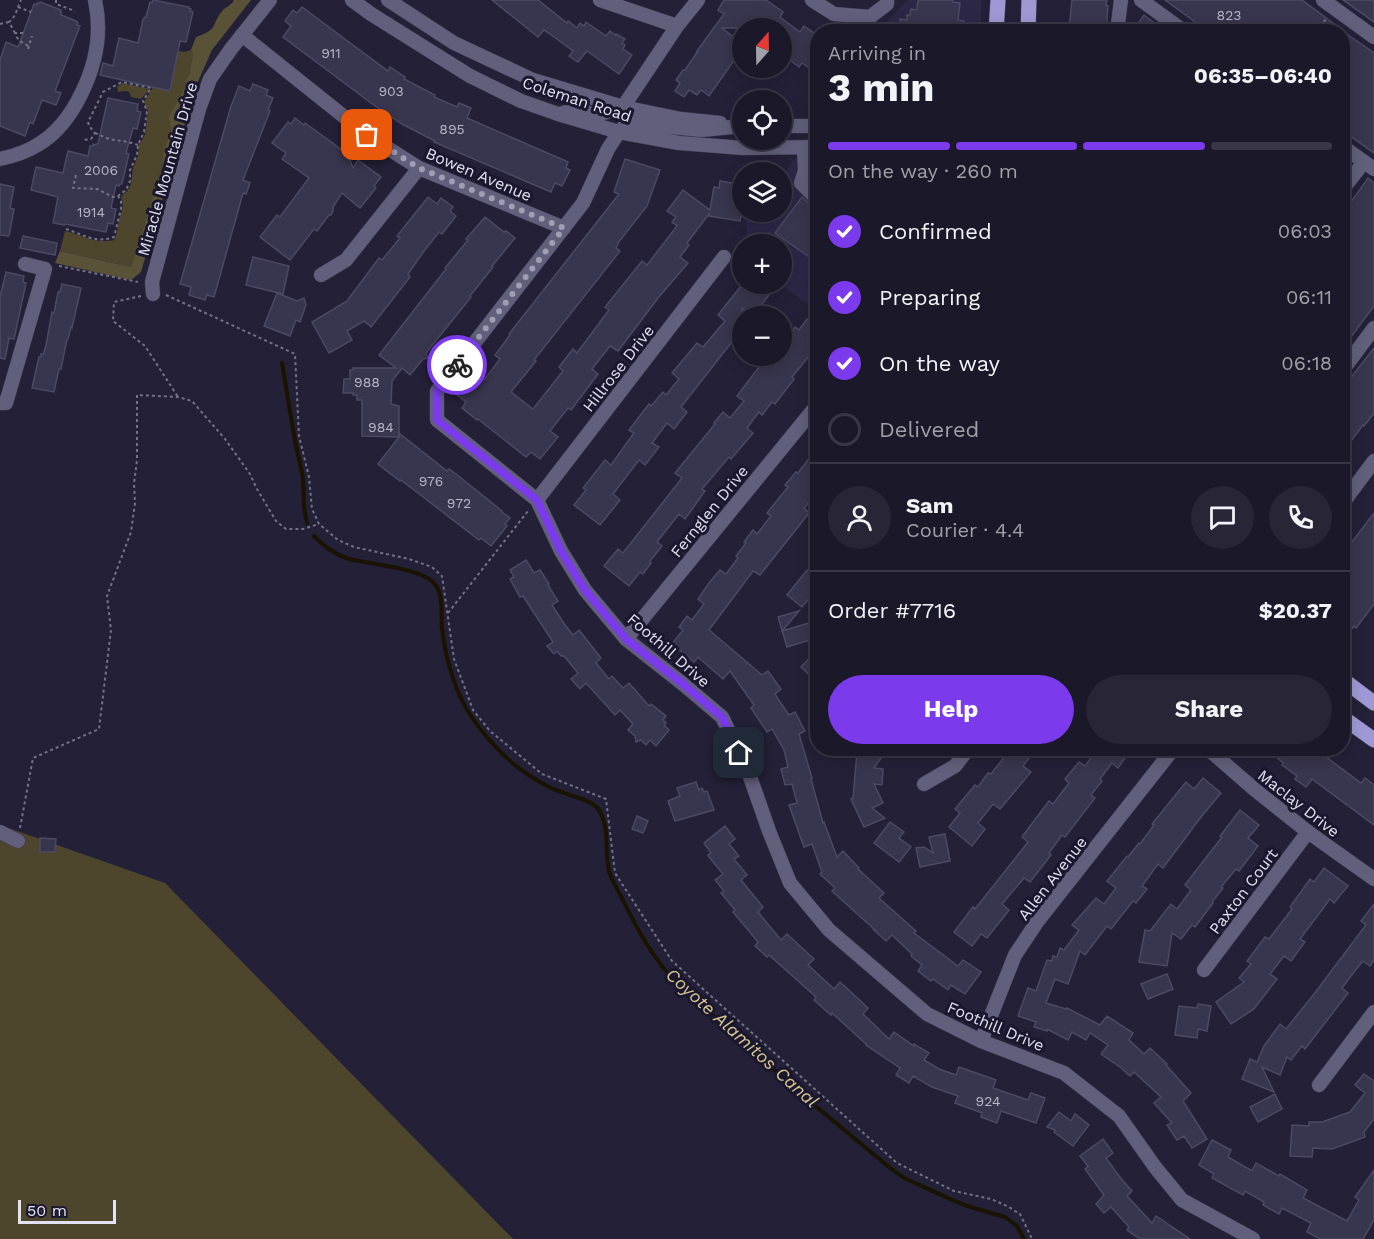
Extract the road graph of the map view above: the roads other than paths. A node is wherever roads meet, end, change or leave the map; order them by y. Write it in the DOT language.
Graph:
graph roads {
  1 [pos="95,0"];
  2 [pos="270,0"];
  3 [pos="352,0"];
  4 [pos="388,0"];
  5 [pos="600,0"];
  6 [pos="698,0"];
  7 [pos="812,0"];
  8 [pos="887,0"];
  9 [pos="1029,0"];
  10 [pos="1121,0"];
  11 [pos="1141,0"];
  12 [pos="1323,0"];
  13 [pos="998,6"];
  14 [pos="995,24"];
  15 [pos="1028,24"];
  16 [pos="1119,24"];
  17 [pos="1174,24"];
  18 [pos="677,26"];
  19 [pos="242,34"];
  20 [pos="1374,37"];
  21 [pos="623,107"];
  22 [pos="558,114"];
  23 [pos="732,125"];
  24 [pos="792,126"];
  25 [pos="810,126"];
  26 [pos="732,127"];
  27 [pos="619,132"];
  28 [pos="810,148"];
  29 [pos="810,152"];
  30 [pos="1350,152"];
  31 [pos="0,159"];
  32 [pos="1369,166"];
  33 [pos="419,168"];
  34 [pos="1350,183"];
  35 [pos="810,192"];
  36 [pos="564,228"];
  37 [pos="724,257"];
  38 [pos="25,264"];
  39 [pos="321,275"];
  40 [pos="157,290"];
  41 [pos="1374,328"];
  42 [pos="1350,360"];
  43 [pos="3,403"];
  44 [pos="810,416"];
  45 [pos="1374,461"];
  46 [pos="1350,493"];
  47 [pos="537,500"];
  48 [pos="626,639"];
  49 [pos="1350,685"];
  50 [pos="1374,703"];
  51 [pos="1350,723"];
  52 [pos="1374,740"];
  53 [pos="963,756"];
  54 [pos="1168,756"];
  55 [pos="1216,756"];
  56 [pos="924,784"];
  57 [pos="0,832"];
  58 [pos="1308,832"];
  59 [pos="18,841"];
  60 [pos="1374,879"];
  61 [pos="1204,970"];
  62 [pos="1374,1012"];
  63 [pos="981,1041"];
  64 [pos="1319,1085"];
  65 [pos="1253,1239"];
  1 -- 31 [label="street"];
  2 -- 19 [label="street, Miracle Mountain Drive"];
  3 -- 22 [label="street, Coleman Road"];
  4 -- 21 [label="street, Coleman Road"];
  5 -- 18 [label="street"];
  6 -- 18 [label="street"];
  7 -- 8 [label="street"];
  9 -- 15 [label="main road"];
  10 -- 16 [label="street"];
  11 -- 17 [label="street"];
  12 -- 20 [label="street"];
  13 -- 14 [label="main road"];
  18 -- 21 [label="street"];
  19 -- 33 [label="street, Bowen Avenue"];
  19 -- 40 [label="street, Miracle Mountain Drive"];
  21 -- 22 [label="street"];
  21 -- 23 [label="street, Coleman Road"];
  22 -- 27 [label="street, Coleman Road"];
  24 -- 25 [label="street"];
  26 -- 27 [label="street"];
  27 -- 28 [label="street, Coleman Road"];
  27 -- 36 [label="street, Foothill Drive"];
  29 -- 35 [label="street"];
  30 -- 32 [label="street"];
  32 -- 34 [label="street"];
  33 -- 36 [label="street, Bowen Avenue"];
  33 -- 39 [label="street"];
  36 -- 47 [label="street, Foothill Drive"];
  37 -- 47 [label="street, Hillrose Drive"];
  38 -- 43 [label="street"];
  41 -- 42 [label="street"];
  44 -- 48 [label="street, Fernglen Drive"];
  45 -- 46 [label="street"];
  47 -- 48 [label="street, Foothill Drive"];
  48 -- 63 [label="street, Foothill Drive"];
  49 -- 50 [label="main road"];
  51 -- 52 [label="main road"];
  53 -- 56 [label="street"];
  54 -- 63 [label="street, Allen Avenue"];
  55 -- 58 [label="street, Maclay Drive"];
  57 -- 59 [label="street"];
  58 -- 60 [label="street, Maclay Drive"];
  58 -- 61 [label="street, Paxton Court"];
  62 -- 64 [label="street"];
  63 -- 65 [label="street, Foothill Drive"];
}
